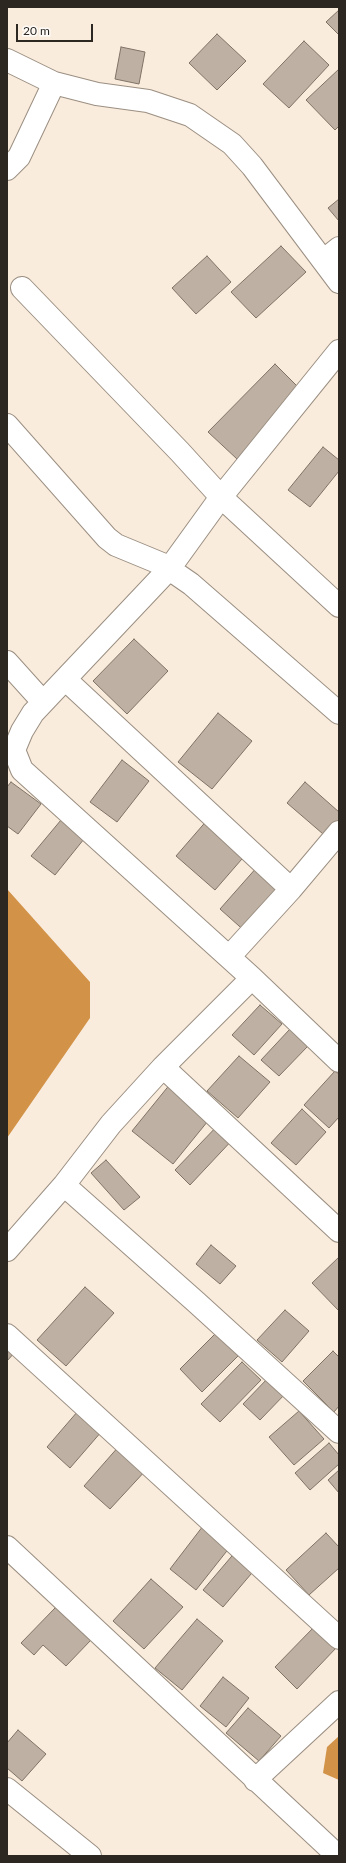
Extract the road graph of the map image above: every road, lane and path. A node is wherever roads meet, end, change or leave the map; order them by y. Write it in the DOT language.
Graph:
graph roads {
  1 [pos="7,60"];
  2 [pos="54,83"];
  3 [pos="7,169"];
  4 [pos="331,254"];
  5 [pos="339,282"];
  6 [pos="22,288"];
  7 [pos="339,350"];
  8 [pos="7,425"];
  9 [pos="221,498"];
  10 [pos="169,569"];
  11 [pos="339,606"];
  12 [pos="7,662"];
  13 [pos="66,680"];
  14 [pos="43,702"];
  15 [pos="339,713"];
  16 [pos="11,753"];
  17 [pos="339,832"];
  18 [pos="291,889"];
  19 [pos="229,957"];
  20 [pos="252,978"];
  21 [pos="339,1061"];
  22 [pos="163,1067"];
  23 [pos="64,1185"];
  24 [pos="339,1232"];
  25 [pos="7,1250"];
  26 [pos="7,1335"];
  27 [pos="339,1432"];
  28 [pos="7,1547"];
  29 [pos="339,1638"];
  30 [pos="339,1702"];
  31 [pos="255,1780"];
  32 [pos="7,1790"];
  33 [pos="90,1856"];
  34 [pos="338,1856"];
  1 -- 2 [label="street"];
  2 -- 3 [label="street"];
  2 -- 4 [label="street"];
  4 -- 5 [label="street"];
  6 -- 9 [label="street"];
  7 -- 9 [label="street"];
  8 -- 10 [label="street"];
  9 -- 10 [label="street"];
  9 -- 11 [label="street"];
  10 -- 13 [label="street"];
  10 -- 15 [label="street"];
  12 -- 14 [label="street"];
  13 -- 14 [label="street"];
  13 -- 18 [label="street"];
  14 -- 16 [label="street"];
  16 -- 19 [label="street"];
  17 -- 18 [label="street"];
  18 -- 19 [label="street"];
  19 -- 20 [label="street"];
  20 -- 21 [label="street"];
  20 -- 22 [label="street"];
  22 -- 23 [label="street"];
  22 -- 24 [label="street"];
  23 -- 25 [label="street"];
  23 -- 27 [label="street"];
  26 -- 29 [label="street"];
  28 -- 31 [label="street"];
  30 -- 31 [label="street"];
  31 -- 34 [label="street"];
  32 -- 33 [label="street"];
}
